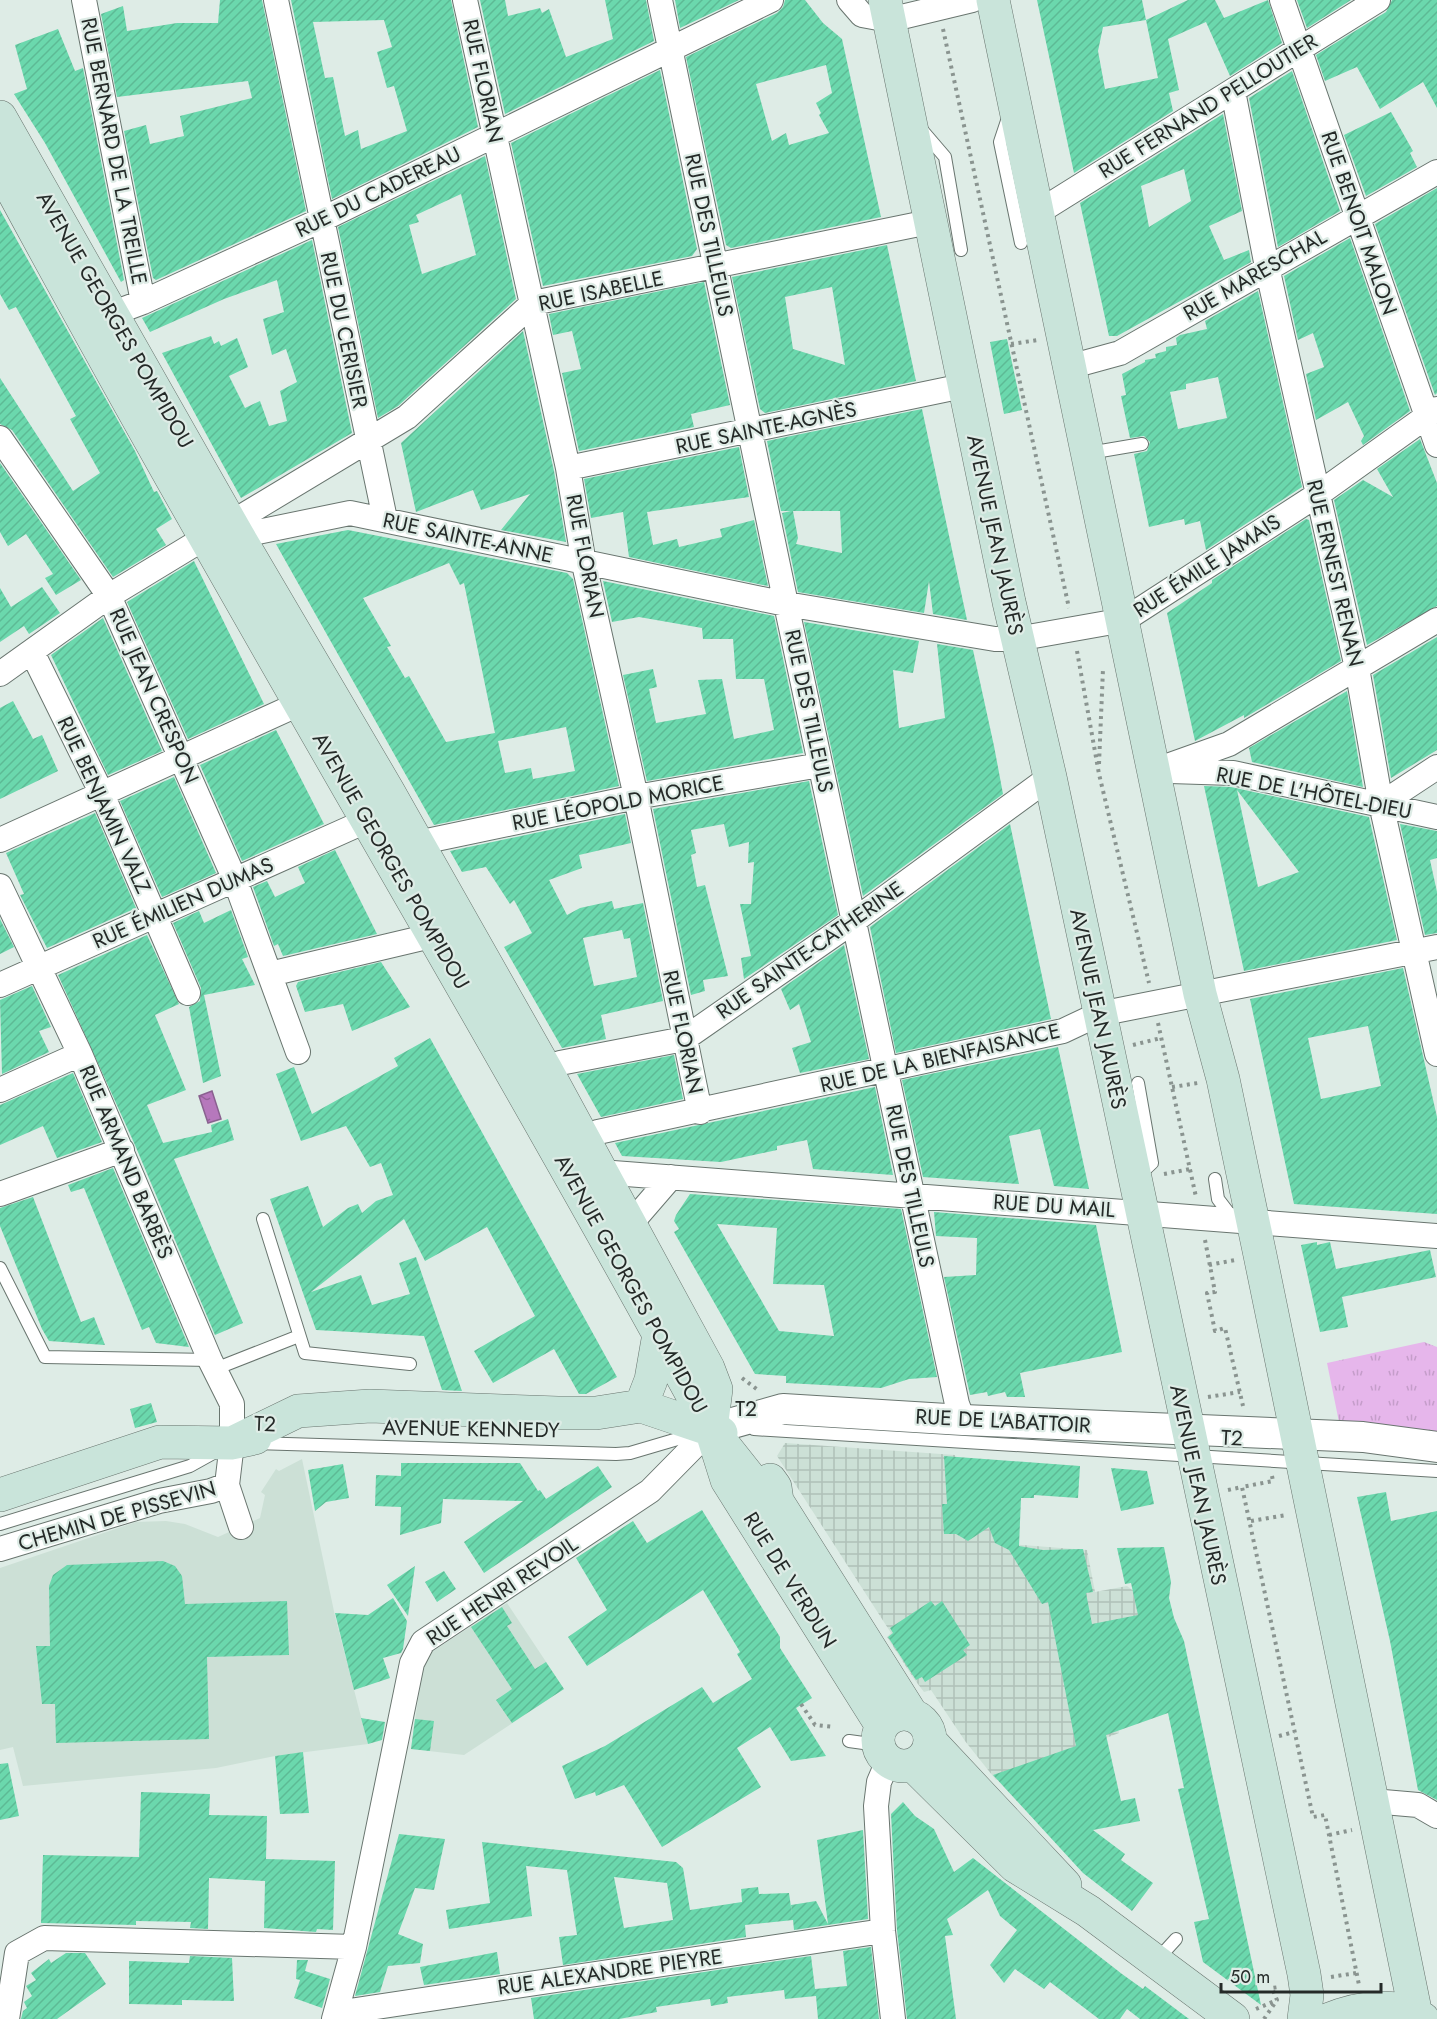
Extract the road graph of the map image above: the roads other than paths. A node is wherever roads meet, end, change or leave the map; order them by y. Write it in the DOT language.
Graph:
graph roads {
  1 [pos="84,0"];
  2 [pos="276,0"];
  3 [pos="465,0"];
  4 [pos="660,0"];
  5 [pos="771,0"];
  6 [pos="972,0"];
  7 [pos="993,0"];
  8 [pos="1282,0"];
  9 [pos="1378,0"];
  10 [pos="868,7"];
  11 [pos="1300,48"];
  12 [pos="670,49"];
  13 [pos="1233,91"];
  14 [pos="1014,101"];
  15 [pos="907,113"];
  16 [pos="0,117"];
  17 [pos="494,136"];
  18 [pos="0,166"];
  19 [pos="1437,172"];
  20 [pos="1037,213"];
  21 [pos="1356,217"];
  22 [pos="321,220"];
  23 [pos="929,222"];
  24 [pos="1020,243"];
  25 [pos="961,250"];
  26 [pos="717,267"];
  27 [pos="1267,267"];
  28 [pos="143,302"];
  29 [pos="533,303"];
  30 [pos="111,314"];
  31 [pos="1069,367"];
  32 [pos="963,386"];
  33 [pos="1432,412"];
  34 [pos="749,431"];
  35 [pos="0,438"];
  36 [pos="367,440"];
  37 [pos="1142,444"];
  38 [pos="1437,445"];
  39 [pos="1087,453"];
  40 [pos="568,468"];
  41 [pos="1317,495"];
  42 [pos="386,519"];
  43 [pos="224,533"];
  44 [pos="584,564"];
  45 [pos="109,596"];
  46 [pos="786,604"];
  47 [pos="1124,620"];
  48 [pos="1437,620"];
  49 [pos="1017,639"];
  50 [pos="32,652"];
  51 [pos="1357,668"];
  52 [pos="0,674"];
  53 [pos="301,703"];
  54 [pos="1229,744"];
  55 [pos="182,757"];
  56 [pos="820,765"];
  57 [pos="1437,767"];
  58 [pos="1156,770"];
  59 [pos="1233,773"];
  60 [pos="1050,777"];
  61 [pos="102,794"];
  62 [pos="636,797"];
  63 [pos="1381,804"];
  64 [pos="1437,817"];
  65 [pos="366,821"];
  66 [pos="0,840"];
  67 [pos="417,843"];
  68 [pos="236,880"];
  69 [pos="0,886"];
  70 [pos="155,916"];
  71 [pos="855,920"];
  72 [pos="435,935"];
  73 [pos="1437,947"];
  74 [pos="1413,951"];
  75 [pos="39,967"];
  76 [pos="270,974"];
  77 [pos="0,985"];
  78 [pos="188,993"];
  79 [pos="1200,994"];
  80 [pos="1099,1014"];
  81 [pos="684,1039"];
  82 [pos="298,1052"];
  83 [pos="80,1054"];
  84 [pos="1437,1054"];
  85 [pos="546,1070"];
  86 [pos="885,1071"];
  87 [pos="1138,1083"];
  88 [pos="0,1090"];
  89 [pos="700,1112"];
  90 [pos="582,1139"];
  91 [pos="122,1150"];
  92 [pos="600,1172"];
  93 [pos="672,1177"];
  94 [pos="1215,1179"];
  95 [pos="1134,1180"];
  96 [pos="0,1194"];
  97 [pos="912,1196"];
  98 [pos="1140,1213"];
  99 [pos="263,1219"];
  100 [pos="1244,1220"];
  101 [pos="621,1236"];
  102 [pos="1437,1236"];
  103 [pos="0,1268"];
  104 [pos="659,1334"];
  105 [pos="299,1336"];
  106 [pos="411,1364"];
  107 [pos="213,1365"];
  108 [pos="641,1406"];
  109 [pos="963,1420"];
  110 [pos="711,1429"];
  111 [pos="1189,1442"];
  112 [pos="232,1443"];
  113 [pos="1437,1447"];
  114 [pos="1300,1448"];
  115 [pos="1437,1471"];
  116 [pos="227,1485"];
  117 [pos="0,1495"];
  118 [pos="0,1524"];
  119 [pos="241,1527"];
  120 [pos="0,1549"];
  121 [pos="893,1742"];
  122 [pos="1365,1815"];
  123 [pos="1437,1816"];
  124 [pos="884,1931"];
  125 [pos="354,1947"];
  126 [pos="1244,2014"];
  127 [pos="335,2016"];
  128 [pos="1420,2017"];
  129 [pos="7,2019"];
  130 [pos="893,2019"];
  131 [pos="1304,2019"];
  132 [pos="1330,2019"];
  1 -- 28 [label="street, RUE BERNARD DE LA TREILLE"];
  2 -- 22 [label="street, RUE DU CERISIER"];
  3 -- 17 [label="street, RUE FLORIAN"];
  4 -- 12 [label="street, RUE DES TILLEULS"];
  5 -- 12 [label="street, RUE DU CADEREAU"];
  6 -- 10 [label="street"];
  7 -- 14 [label="main road"];
  8 -- 11 [label="street, RUE BENOIT MALON"];
  9 -- 11 [label="street, RUE FERNAND PELLOUTIER"];
  10 -- 15 [label="main road, AVENUE JEAN JAURÈS"];
  11 -- 13 [label="street, RUE FERNAND PELLOUTIER"];
  11 -- 21 [label="street, RUE BENOIT MALON"];
  12 -- 17 [label="street, RUE DU CADEREAU"];
  12 -- 26 [label="street, RUE DES TILLEULS"];
  13 -- 20 [label="street, RUE FERNAND PELLOUTIER"];
  13 -- 27 [label="street, RUE ERNEST RENAN"];
  14 -- 20 [label="main road"];
  14 -- 24 [label="lane"];
  15 -- 23 [label="main road, AVENUE JEAN JAURÈS"];
  15 -- 25 [label="lane"];
  16 -- 30 [label="main road, AVENUE GEORGES POMPIDOU"];
  17 -- 22 [label="street, RUE DU CADEREAU"];
  17 -- 29 [label="street, RUE FLORIAN"];
  18 -- 43 [label="main road, AVENUE GEORGES POMPIDOU"];
  19 -- 21 [label="street, RUE MARESCHAL"];
  20 -- 31 [label="main road"];
  21 -- 27 [label="street, RUE MARESCHAL"];
  21 -- 33 [label="street, RUE BENOIT MALON"];
  22 -- 28 [label="street, RUE DU CADEREAU"];
  22 -- 36 [label="street, RUE DU CERISIER"];
  23 -- 26 [label="street, RUE ISABELLE"];
  23 -- 32 [label="main road, AVENUE JEAN JAURÈS"];
  26 -- 29 [label="street, RUE ISABELLE"];
  26 -- 34 [label="street, RUE DES TILLEULS"];
  27 -- 31 [label="street, RUE MARESCHAL"];
  27 -- 41 [label="street, RUE ERNEST RENAN"];
  28 -- 30 [label="street, RUE DU CADEREAU"];
  29 -- 36 [label="street, RUE ISABELLE"];
  29 -- 40 [label="street, RUE FLORIAN"];
  30 -- 43 [label="main road, AVENUE GEORGES POMPIDOU"];
  31 -- 39 [label="main road"];
  32 -- 34 [label="street, RUE SAINTE-AGNÈS"];
  32 -- 49 [label="main road, AVENUE JEAN JAURÈS"];
  33 -- 38 [label="street, RUE BENOIT MALON"];
  33 -- 41 [label="street, RUE ÉMILE JAMAIS"];
  34 -- 40 [label="street, RUE SAINTE-AGNÈS"];
  34 -- 46 [label="street, RUE DES TILLEULS"];
  35 -- 45 [label="street, RUE JEAN CRESPON"];
  36 -- 42 [label="street, RUE DU CERISIER"];
  36 -- 43 [label="street, RUE ISABELLE"];
  37 -- 39 [label="lane"];
  39 -- 47 [label="main road"];
  40 -- 44 [label="street, RUE FLORIAN"];
  41 -- 47 [label="street, RUE ÉMILE JAMAIS"];
  41 -- 51 [label="street, RUE ERNEST RENAN"];
  42 -- 43 [label="street, RUE SAINTE-ANNE"];
  42 -- 44 [label="street, RUE SAINTE-ANNE"];
  43 -- 45 [label="street, RUE ISABELLE"];
  43 -- 53 [label="main road, AVENUE GEORGES POMPIDOU"];
  43 -- 67 [label="main road, AVENUE GEORGES POMPIDOU"];
  44 -- 46 [label="street, RUE SAINTE-ANNE"];
  44 -- 62 [label="street, RUE FLORIAN"];
  45 -- 50 [label="street, RUE ISABELLE"];
  45 -- 55 [label="street, RUE JEAN CRESPON"];
  46 -- 49 [label="street, RUE SAINTE-ANNE"];
  46 -- 56 [label="street, RUE DES TILLEULS"];
  47 -- 49 [label="street, RUE SAINTE-ANNE"];
  47 -- 58 [label="main road"];
  48 -- 51 [label="street"];
  49 -- 60 [label="main road, AVENUE JEAN JAURÈS"];
  50 -- 52 [label="street, RUE ISABELLE"];
  50 -- 61 [label="street, RUE BENJAMIN VALZ"];
  51 -- 54 [label="street"];
  51 -- 63 [label="street, RUE ERNEST RENAN"];
  53 -- 55 [label="street"];
  53 -- 65 [label="main road, AVENUE GEORGES POMPIDOU"];
  54 -- 58 [label="street"];
  54 -- 59 [label="street"];
  55 -- 61 [label="street"];
  55 -- 68 [label="street, RUE JEAN CRESPON"];
  56 -- 62 [label="street, RUE LÉOPOLD MORICE"];
  56 -- 71 [label="street, RUE DES TILLEULS"];
  57 -- 63 [label="street"];
  58 -- 59 [label="street, RUE DE L'HÔTEL-DIEU"];
  58 -- 79 [label="main road"];
  59 -- 63 [label="street, RUE DE L'HÔTEL-DIEU"];
  60 -- 71 [label="street, RUE SAINTE-CATHERINE"];
  60 -- 80 [label="main road, AVENUE JEAN JAURÈS"];
  61 -- 66 [label="street"];
  61 -- 70 [label="street, RUE BENJAMIN VALZ"];
  62 -- 67 [label="street, RUE LÉOPOLD MORICE"];
  62 -- 81 [label="street, RUE FLORIAN"];
  63 -- 64 [label="street, RUE DE L'HÔTEL-DIEU"];
  63 -- 74 [label="street, RUE ERNEST RENAN"];
  65 -- 68 [label="street, RUE ÉMILIEN DUMAS"];
  65 -- 72 [label="main road, AVENUE GEORGES POMPIDOU"];
  67 -- 85 [label="main road, AVENUE GEORGES POMPIDOU"];
  68 -- 70 [label="street, RUE ÉMILIEN DUMAS"];
  68 -- 76 [label="street, RUE JEAN CRESPON"];
  69 -- 75 [label="street, RUE ARMAND BARBÈS"];
  70 -- 75 [label="street, RUE ÉMILIEN DUMAS"];
  70 -- 78 [label="street, RUE BENJAMIN VALZ"];
  71 -- 81 [label="street, RUE SAINTE-CATHERINE"];
  71 -- 86 [label="street, RUE DES TILLEULS"];
  72 -- 76 [label="street"];
  72 -- 101 [label="main road, AVENUE GEORGES POMPIDOU"];
  73 -- 74 [label="street, RUE DE LA BIENFAISANCE"];
  74 -- 79 [label="street, RUE DE LA BIENFAISANCE"];
  74 -- 84 [label="street, RUE ERNEST RENAN"];
  75 -- 77 [label="street, RUE ÉMILIEN DUMAS"];
  75 -- 83 [label="street, RUE ARMAND BARBÈS"];
  76 -- 82 [label="street, RUE JEAN CRESPON"];
  79 -- 80 [label="street, RUE DE LA BIENFAISANCE"];
  79 -- 100 [label="main road"];
  80 -- 86 [label="street, RUE DE LA BIENFAISANCE"];
  80 -- 95 [label="main road, AVENUE JEAN JAURÈS"];
  81 -- 85 [label="street, RUE SAINTE-CATHERINE"];
  81 -- 89 [label="street, RUE FLORIAN"];
  83 -- 88 [label="street"];
  83 -- 91 [label="street, RUE ARMAND BARBÈS"];
  85 -- 90 [label="main road, AVENUE GEORGES POMPIDOU"];
  86 -- 89 [label="street, RUE DE LA BIENFAISANCE"];
  86 -- 97 [label="street, RUE DES TILLEULS"];
  87 -- 95 [label="lane"];
  89 -- 90 [label="street, RUE DE LA BIENFAISANCE"];
  90 -- 92 [label="main road, AVENUE GEORGES POMPIDOU"];
  91 -- 96 [label="street"];
  91 -- 107 [label="street, RUE ARMAND BARBÈS"];
  92 -- 93 [label="street, RUE DU MAIL"];
  92 -- 101 [label="main road, AVENUE GEORGES POMPIDOU"];
  93 -- 97 [label="street, RUE DU MAIL"];
  93 -- 101 [label="street"];
  94 -- 100 [label="lane"];
  95 -- 98 [label="main road, AVENUE JEAN JAURÈS"];
  97 -- 98 [label="street, RUE DU MAIL"];
  97 -- 109 [label="street, RUE DES TILLEULS"];
  98 -- 100 [label="street, RUE DU MAIL"];
  98 -- 111 [label="main road, AVENUE JEAN JAURÈS"];
  99 -- 105 [label="lane"];
  100 -- 102 [label="street, RUE DU MAIL"];
  100 -- 114 [label="main road"];
  101 -- 104 [label="main road, AVENUE GEORGES POMPIDOU"];
  101 -- 110 [label="main road, AVENUE GEORGES POMPIDOU"];
  103 -- 107 [label="lane"];
  104 -- 108 [label="main road"];
  104 -- 110 [label="main road, AVENUE GEORGES POMPIDOU"];
  105 -- 106 [label="lane"];
  105 -- 107 [label="lane"];
  107 -- 112 [label="street, RUE ARMAND BARBÈS"];
  108 -- 110 [label="main road"];
  108 -- 112 [label="main road, AVENUE KENNEDY"];
  109 -- 110 [label="street, RUE DE L'ABATTOIR"];
  109 -- 111 [label="street, RUE DE L'ABATTOIR"];
  110 -- 111 [label="lane, T2"];
  110 -- 112 [label="main road, AVENUE KENNEDY"];
  110 -- 121 [label="main road, RUE DE VERDUN"];
  110 -- 121 [label="main road, RUE DE VERDUN"];
  110 -- 125 [label="street, RUE HENRI REVOIL"];
  111 -- 114 [label="street, RUE DE L'ABATTOIR"];
  111 -- 114 [label="lane, T2"];
  111 -- 131 [label="main road, AVENUE JEAN JAURÈS"];
  112 -- 116 [label="street, CHEMIN DE PISSEVIN"];
  112 -- 117 [label="main road, AVENUE KENNEDY"];
  112 -- 118 [label="lane, T2"];
  113 -- 114 [label="street, RUE DE L'ABATTOIR"];
  114 -- 115 [label="lane, T2"];
  114 -- 122 [label="main road"];
  116 -- 119 [label="street"];
  116 -- 120 [label="street, CHEMIN DE PISSEVIN"];
  121 -- 124 [label="street"];
  121 -- 126 [label="main road, RUE DE VERDUN"];
  122 -- 123 [label="street"];
  122 -- 128 [label="main road"];
  124 -- 127 [label="street, RUE ALEXANDRE PIEYRE"];
  124 -- 130 [label="street"];
  125 -- 127 [label="street, RUE HENRI REVOIL"];
  125 -- 129 [label="street"];
  128 -- 132 [label="main road"];
}
